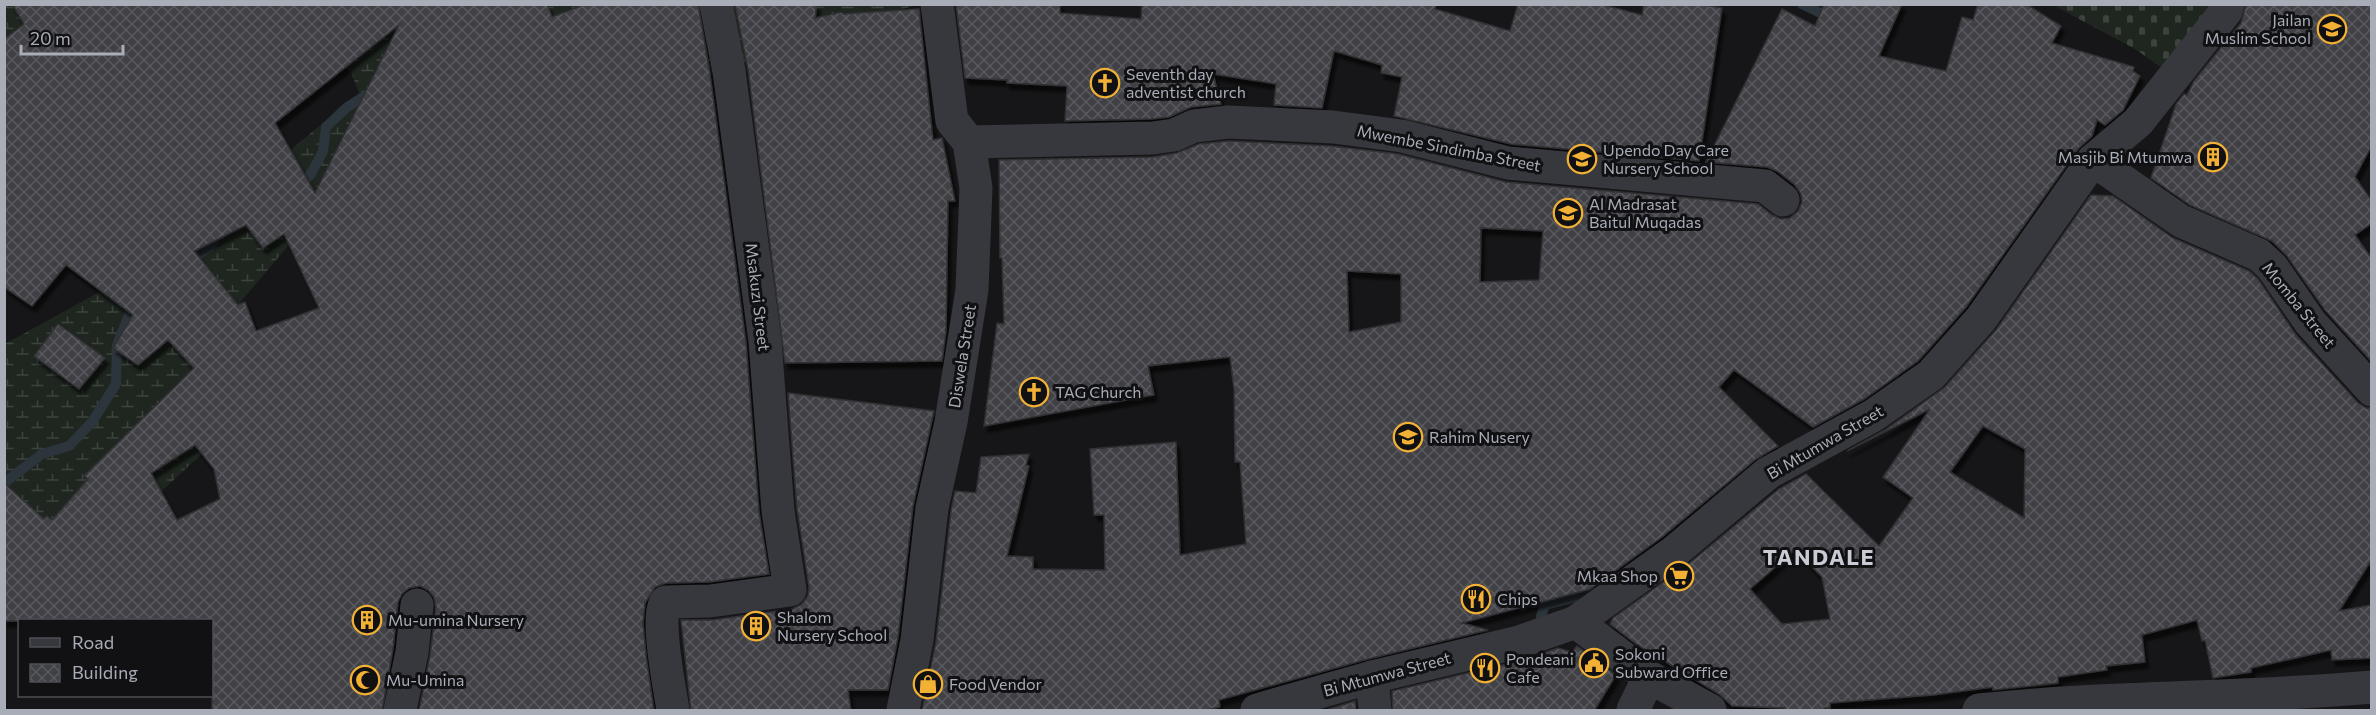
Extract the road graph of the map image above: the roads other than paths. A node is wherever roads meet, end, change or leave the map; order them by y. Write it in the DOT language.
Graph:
graph roads {
  1 [pos="716,4"];
  2 [pos="937,4"];
  3 [pos="2228,4"];
  4 [pos="969,142"];
  5 [pos="2093,160"];
  6 [pos="1783,200"];
  7 [pos="2372,390"];
  8 [pos="417,605"];
  9 [pos="1576,622"];
  10 [pos="1372,677"];
  11 [pos="1649,677"];
  12 [pos="2372,687"];
  13 [pos="400,711"];
  14 [pos="673,711"];
  15 [pos="903,711"];
  16 [pos="1257,711"];
  17 [pos="1375,711"];
  18 [pos="1633,711"];
  19 [pos="1710,711"];
  20 [pos="1980,711"];
  1 -- 14 [label="street, Msakuzi Street"];
  2 -- 4 [label="street, Diswela Street"];
  3 -- 5 [label="street, Bi Mtumwa Street"];
  4 -- 6 [label="street, Mwembe Sindimba Street"];
  4 -- 15 [label="street, Diswela Street"];
  5 -- 7 [label="street, Momba Street"];
  5 -- 9 [label="street, Bi Mtumwa Street"];
  8 -- 13 [label="street"];
  9 -- 10 [label="street, Bi Mtumwa Street"];
  9 -- 11 [label="street"];
  10 -- 16 [label="street, Bi Mtumwa Street"];
  10 -- 17 [label="street"];
  11 -- 18 [label="street"];
  11 -- 19 [label="street"];
  12 -- 20 [label="street"];
}
